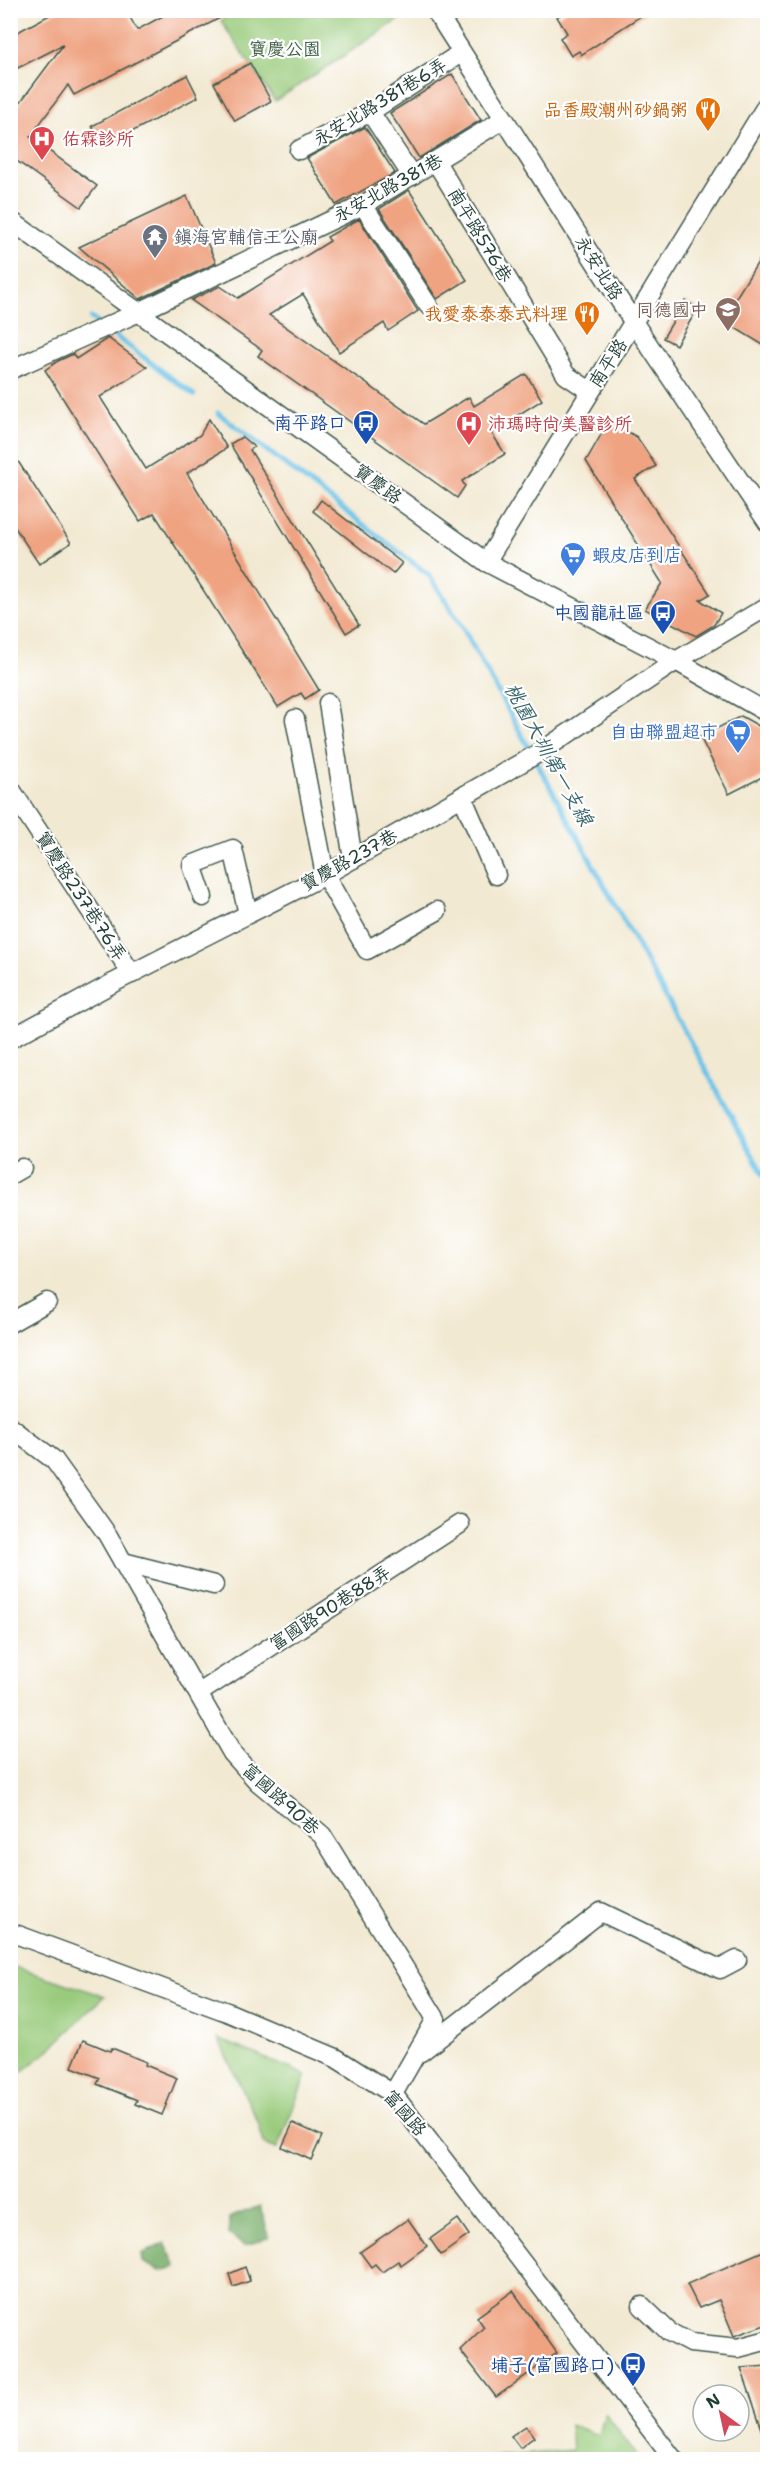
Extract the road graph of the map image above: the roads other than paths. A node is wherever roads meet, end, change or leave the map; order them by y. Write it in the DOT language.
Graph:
graph roads {
  1 [pos="435,10"];
  2 [pos="461,53"];
  3 [pos="768,103"];
  4 [pos="370,112"];
  5 [pos="504,118"];
  6 [pos="299,150"];
  7 [pos="436,162"];
  8 [pos="412,176"];
  9 [pos="363,205"];
  10 [pos="10,220"];
  11 [pos="428,305"];
  12 [pos="139,312"];
  13 [pos="634,323"];
  14 [pos="10,370"];
  15 [pos="590,391"];
  16 [pos="768,523"];
  17 [pos="486,562"];
  18 [pos="768,606"];
  19 [pos="676,661"];
  20 [pos="328,703"];
  21 [pos="768,713"];
  22 [pos="295,719"];
  23 [pos="10,788"];
  24 [pos="462,796"];
  25 [pos="353,859"];
  26 [pos="325,875"];
  27 [pos="496,875"];
  28 [pos="203,897"];
  29 [pos="437,911"];
  30 [pos="248,914"];
  31 [pos="132,974"];
  32 [pos="10,1039"];
  33 [pos="47,1302"];
  34 [pos="10,1323"];
  35 [pos="10,1427"];
  36 [pos="460,1524"];
  37 [pos="123,1562"];
  38 [pos="214,1585"];
  39 [pos="199,1693"];
  40 [pos="10,1932"];
  41 [pos="737,1960"];
  42 [pos="413,2059"];
  43 [pos="393,2094"];
  44 [pos="642,2306"];
  45 [pos="768,2340"];
  46 [pos="674,2460"];
  1 -- 2 [label="street, 永安北路"];
  2 -- 4 [label="street, 永安北路381巷6弄"];
  2 -- 5 [label="street, 永安北路"];
  3 -- 13 [label="street, 南平路"];
  4 -- 6 [label="street, 永安北路381巷6弄"];
  4 -- 8 [label="street"];
  5 -- 7 [label="street, 永安北路381巷"];
  5 -- 13 [label="street, 永安北路"];
  7 -- 8 [label="street, 永安北路381巷"];
  7 -- 15 [label="street, 南平路576巷"];
  8 -- 9 [label="street, 永安北路381巷"];
  9 -- 11 [label="street"];
  9 -- 12 [label="street, 永安北路381巷"];
  10 -- 12 [label="street, 寶慶路"];
  12 -- 14 [label="street, 永安北路381巷"];
  12 -- 17 [label="street, 寶慶路"];
  13 -- 15 [label="street, 南平路"];
  13 -- 16 [label="street, 永安北路"];
  15 -- 17 [label="street, 南平路"];
  17 -- 19 [label="street, 寶慶路"];
  18 -- 19 [label="street, 寶慶路237巷"];
  19 -- 21 [label="street, 寶慶路"];
  19 -- 24 [label="street, 寶慶路237巷"];
  20 -- 25 [label="street"];
  22 -- 26 [label="street"];
  23 -- 31 [label="street, 寶慶路237巷76弄"];
  24 -- 25 [label="street, 寶慶路237巷"];
  24 -- 27 [label="street"];
  25 -- 26 [label="street, 寶慶路237巷"];
  26 -- 29 [label="street"];
  26 -- 30 [label="street, 寶慶路237巷"];
  28 -- 30 [label="street"];
  30 -- 31 [label="street, 寶慶路237巷"];
  31 -- 32 [label="street, 寶慶路237巷"];
  33 -- 34 [label="street"];
  35 -- 37 [label="street, 富國路90巷"];
  36 -- 39 [label="street, 富國路90巷88弄"];
  37 -- 38 [label="street"];
  37 -- 39 [label="street, 富國路90巷"];
  39 -- 42 [label="street, 富國路90巷"];
  40 -- 43 [label="street, 富國路"];
  41 -- 42 [label="street"];
  42 -- 43 [label="street, 富國路90巷"];
  43 -- 46 [label="street, 富國路"];
  44 -- 45 [label="street"];
}
